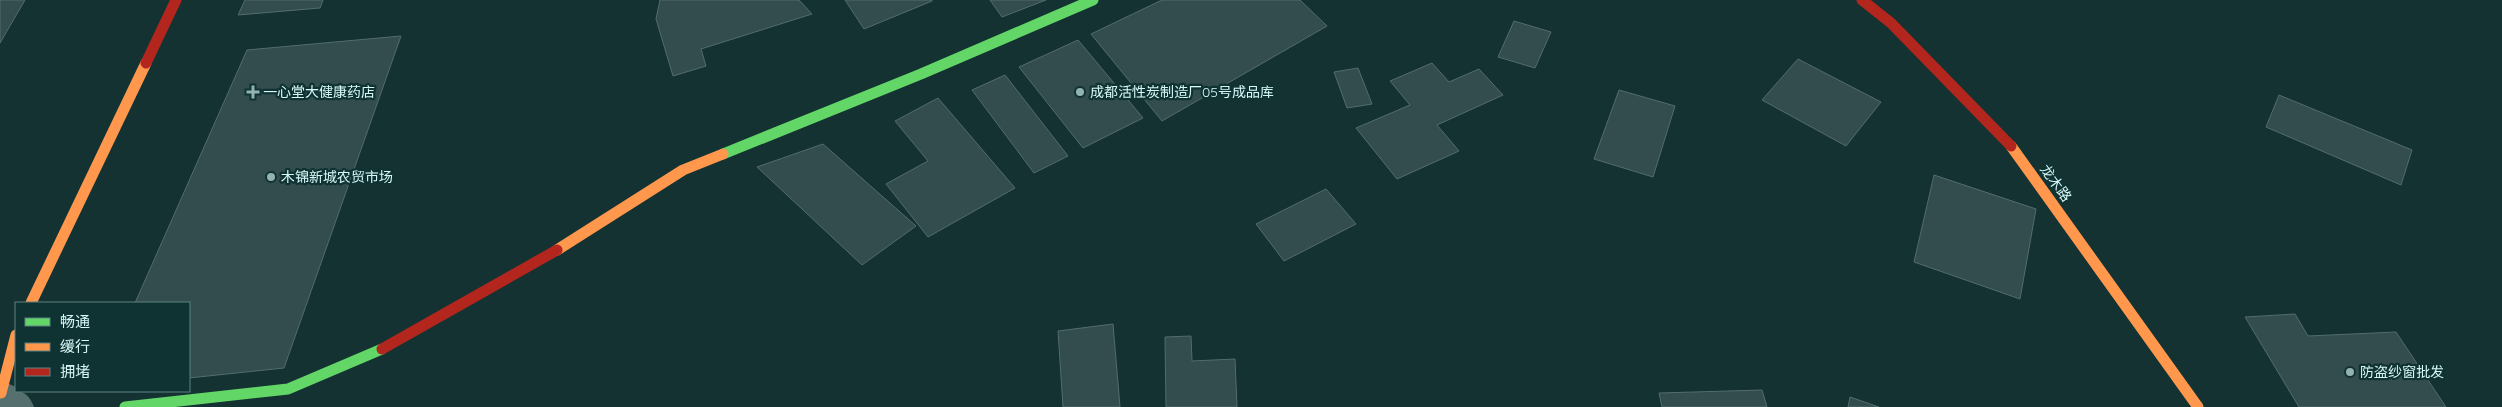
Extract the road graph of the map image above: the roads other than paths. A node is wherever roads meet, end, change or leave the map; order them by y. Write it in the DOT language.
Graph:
graph roads {
  1 [pos="176,0"];
  2 [pos="1093,0"];
  3 [pos="1862,0"];
  4 [pos="31,302"];
  5 [pos="15,346"];
  6 [pos="10,400"];
  7 [pos="125,407"];
  8 [pos="2198,407"];
  1 -- 4 [label="street"];
  2 -- 7 [label="street"];
  3 -- 8 [label="street, 龙木路"];
  5 -- 6 [label="street"];
}
